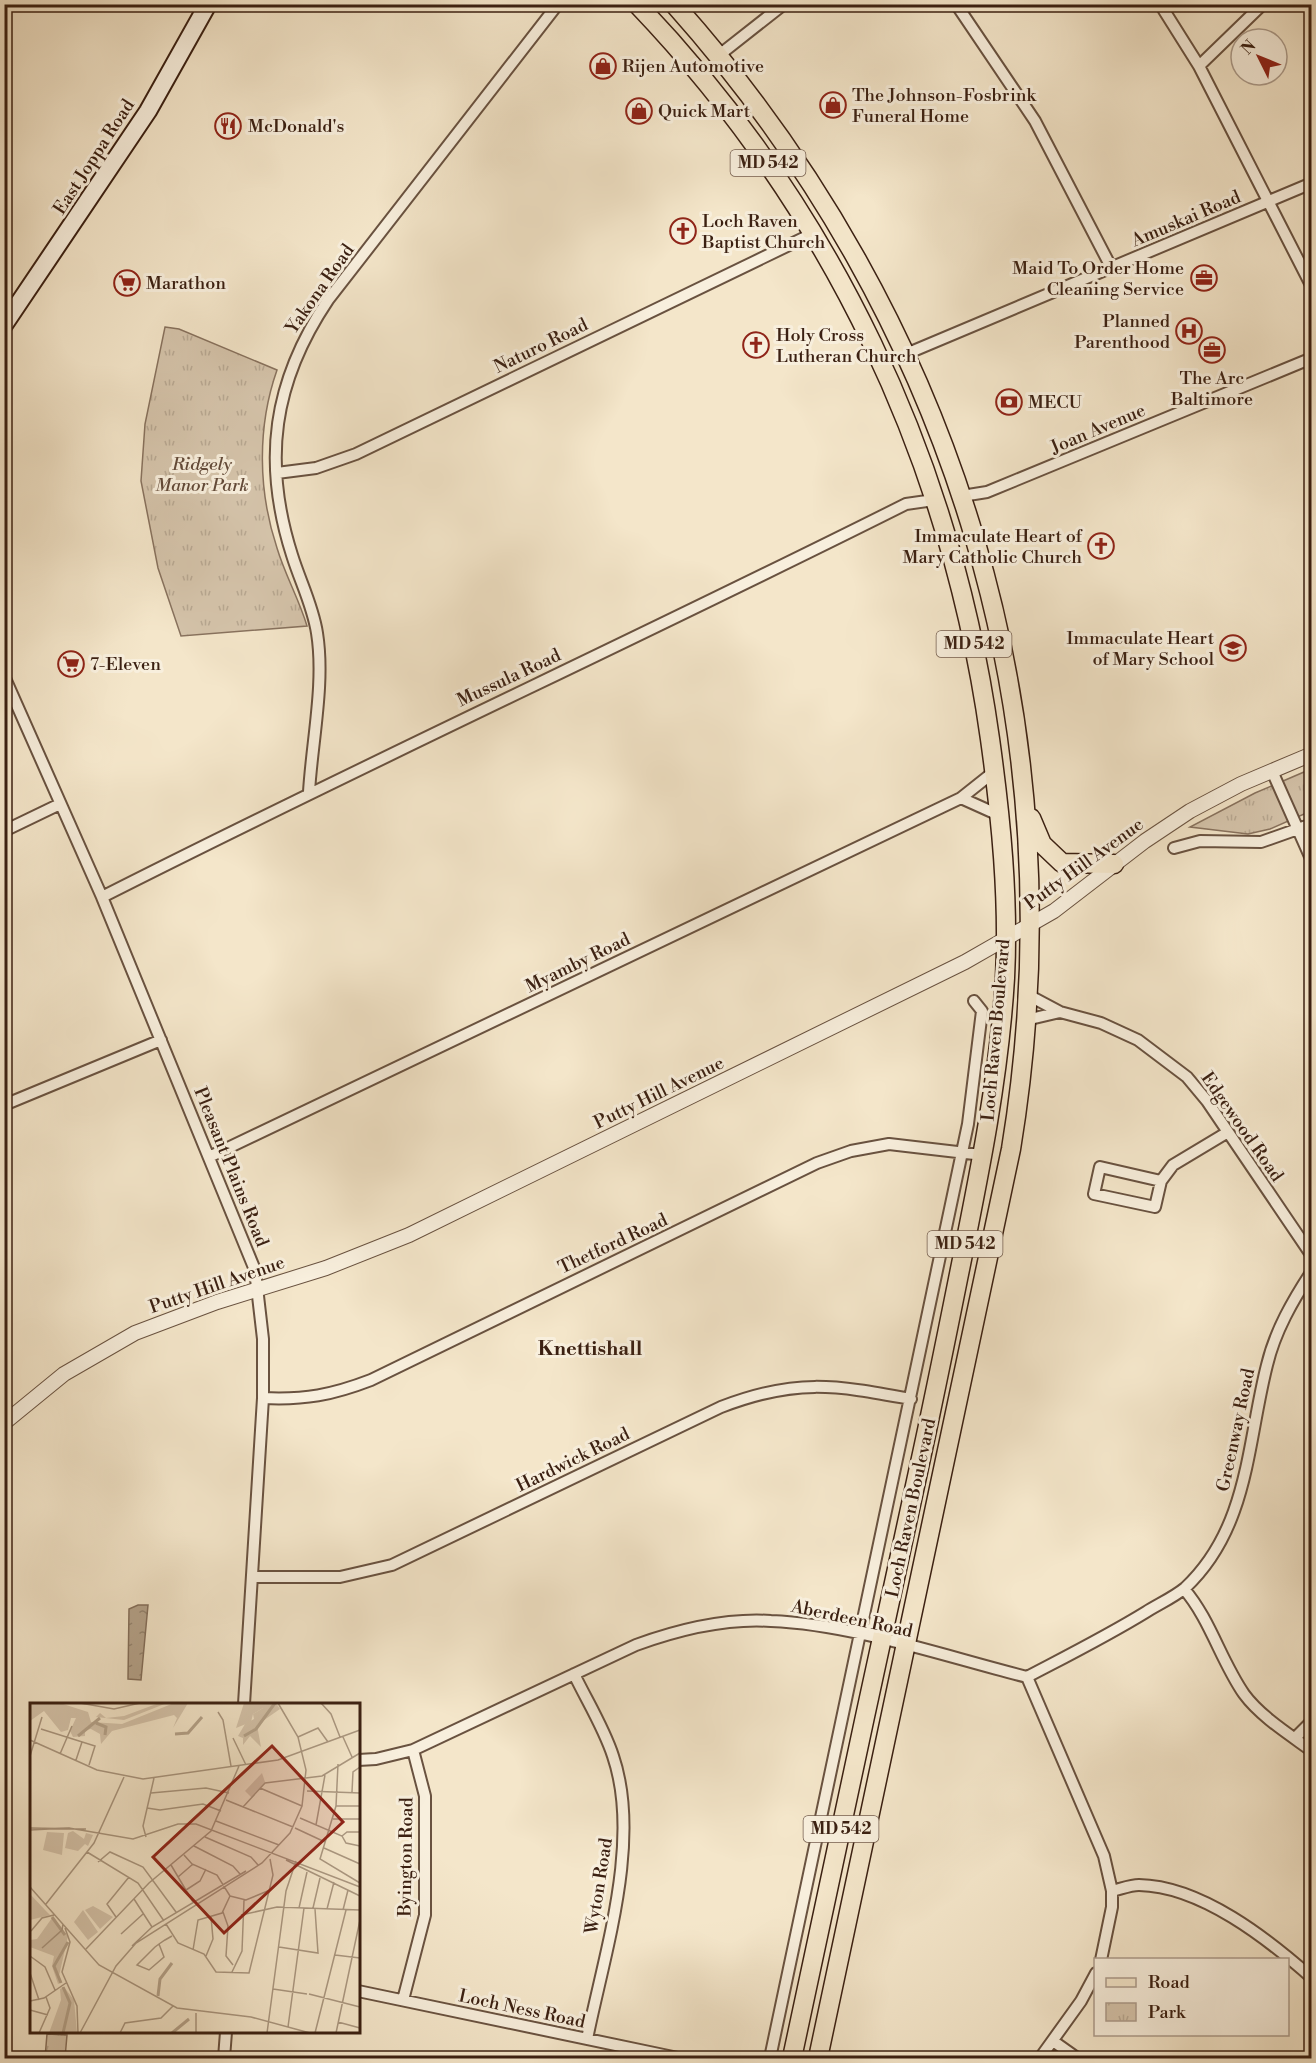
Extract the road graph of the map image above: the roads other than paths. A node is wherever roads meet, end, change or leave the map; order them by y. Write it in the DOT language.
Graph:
graph roads {
  1 [pos="208,4"];
  2 [pos="558,4"];
  3 [pos="637,4"];
  4 [pos="674,4"];
  5 [pos="784,4"];
  6 [pos="956,4"];
  7 [pos="1160,4"];
  8 [pos="1263,4"];
  9 [pos="718,56"];
  10 [pos="1199,66"];
  11 [pos="1311,183"];
  12 [pos="1268,202"];
  13 [pos="814,233"];
  14 [pos="1111,267"];
  15 [pos="1311,287"];
  16 [pos="4,325"];
  17 [pos="906,354"];
  18 [pos="1311,358"];
  19 [pos="277,473"];
  20 [pos="962,496"];
  21 [pos="934,501"];
  22 [pos="4,676"];
  23 [pos="1311,754"];
  24 [pos="995,771"];
  25 [pos="1272,771"];
  26 [pos="309,792"];
  27 [pos="961,798"];
  28 [pos="60,804"];
  29 [pos="1026,807"];
  30 [pos="1001,816"];
  31 [pos="1311,824"];
  32 [pos="1298,830"];
  33 [pos="4,831"];
  34 [pos="1174,848"];
  35 [pos="1311,861"];
  36 [pos="1114,864"];
  37 [pos="102,897"];
  38 [pos="1031,926"];
  39 [pos="1005,940"];
  40 [pos="1028,994"];
  41 [pos="974,1001"];
  42 [pos="1060,1012"];
  43 [pos="1026,1020"];
  44 [pos="161,1040"];
  45 [pos="4,1105"];
  46 [pos="1228,1132"];
  47 [pos="962,1151"];
  48 [pos="983,1155"];
  49 [pos="209,1157"];
  50 [pos="1161,1181"];
  51 [pos="1311,1256"];
  52 [pos="1311,1271"];
  53 [pos="259,1289"];
  54 [pos="263,1398"];
  55 [pos="911,1399"];
  56 [pos="4,1423"];
  57 [pos="253,1577"];
  58 [pos="1184,1589"];
  59 [pos="861,1635"];
  60 [pos="882,1640"];
  61 [pos="906,1647"];
  62 [pos="574,1674"];
  63 [pos="1027,1677"];
  64 [pos="244,1703"];
  65 [pos="1311,1721"];
  66 [pos="1295,1738"];
  67 [pos="413,1750"];
  68 [pos="1311,1751"];
  69 [pos="360,1760"];
  70 [pos="1112,1891"];
  71 [pos="1101,1958"];
  72 [pos="1286,1958"];
  73 [pos="1289,1960"];
  74 [pos="1094,1975"];
  75 [pos="1311,1978"];
  76 [pos="360,1991"];
  77 [pos="403,2000"];
  78 [pos="226,2033"];
  79 [pos="587,2039"];
  80 [pos="1053,2041"];
  81 [pos="224,2058"];
  82 [pos="678,2058"];
  83 [pos="770,2058"];
  84 [pos="792,2058"];
  85 [pos="818,2058"];
  86 [pos="1040,2058"];
  87 [pos="1077,2058"];
  1 -- 16 [label="main road, East Joppa Road"];
  2 -- 19 [label="street, Yakona Road"];
  3 -- 13 [label="main road, Loch Raven Boulevard / MD 542"];
  4 -- 9 [label="main road, Loch Raven Boulevard / MD 542"];
  5 -- 9 [label="street"];
  6 -- 14 [label="street"];
  7 -- 10 [label="street"];
  8 -- 10 [label="street"];
  9 -- 17 [label="main road, Loch Raven Boulevard / MD 542"];
  10 -- 12 [label="street"];
  11 -- 12 [label="street, Amuskai Road"];
  12 -- 14 [label="street, Amuskai Road"];
  12 -- 15 [label="street"];
  13 -- 19 [label="street, Naturo Road"];
  13 -- 21 [label="main road, Loch Raven Boulevard / MD 542"];
  14 -- 17 [label="street, Amuskai Road"];
  17 -- 20 [label="main road, Loch Raven Boulevard / MD 542"];
  18 -- 20 [label="street, Joan Avenue"];
  19 -- 26 [label="street, Yakona Road"];
  20 -- 21 [label="main road"];
  20 -- 29 [label="main road, Loch Raven Boulevard / MD 542"];
  21 -- 24 [label="main road, Loch Raven Boulevard / MD 542"];
  21 -- 26 [label="street, Mussula Road"];
  22 -- 28 [label="street, Pleasant Plains Road"];
  23 -- 25 [label="street, Putty Hill Avenue"];
  24 -- 27 [label="street, Myamby Road"];
  24 -- 30 [label="main road, Loch Raven Boulevard / MD 542"];
  25 -- 32 [label="street"];
  25 -- 36 [label="street, Putty Hill Avenue"];
  26 -- 37 [label="street, Mussula Road"];
  27 -- 30 [label="street"];
  27 -- 49 [label="street, Myamby Road"];
  28 -- 33 [label="street"];
  28 -- 37 [label="street, Pleasant Plains Road"];
  29 -- 36 [label="main road"];
  29 -- 38 [label="main road, Loch Raven Boulevard / MD 542"];
  30 -- 39 [label="main road, Loch Raven Boulevard / MD 542"];
  31 -- 32 [label="street"];
  32 -- 34 [label="street"];
  32 -- 35 [label="street"];
  36 -- 38 [label="street, Putty Hill Avenue"];
  37 -- 44 [label="street, Pleasant Plains Road"];
  38 -- 39 [label="street, Putty Hill Avenue"];
  38 -- 40 [label="main road, Loch Raven Boulevard / MD 542"];
  39 -- 48 [label="main road, Loch Raven Boulevard / MD 542"];
  39 -- 53 [label="street, Putty Hill Avenue"];
  40 -- 42 [label="street, Edgewood Road"];
  40 -- 43 [label="main road, Loch Raven Boulevard / MD 542"];
  41 -- 47 [label="street, Loch Raven Boulevard"];
  42 -- 43 [label="street"];
  42 -- 46 [label="street, Edgewood Road"];
  43 -- 61 [label="main road, Loch Raven Boulevard / MD 542"];
  44 -- 45 [label="street"];
  44 -- 49 [label="street, Pleasant Plains Road"];
  46 -- 50 [label="street"];
  46 -- 51 [label="street, Edgewood Road"];
  47 -- 48 [label="street, Thetford Road"];
  47 -- 54 [label="street, Thetford Road"];
  47 -- 55 [label="street, Loch Raven Boulevard"];
  48 -- 60 [label="main road, Loch Raven Boulevard / MD 542"];
  49 -- 53 [label="street, Pleasant Plains Road"];
  50 -- 50 [label="street"];
  52 -- 58 [label="street, Greenway Road"];
  53 -- 54 [label="street, Pleasant Plains Road"];
  53 -- 56 [label="street, Putty Hill Avenue"];
  54 -- 57 [label="street, Pleasant Plains Road"];
  55 -- 57 [label="street, Hardwick Road"];
  55 -- 59 [label="street, Loch Raven Boulevard"];
  57 -- 64 [label="street, Pleasant Plains Road"];
  58 -- 63 [label="street, Greenway Road"];
  58 -- 66 [label="street"];
  59 -- 60 [label="street, Aberdeen Road"];
  59 -- 62 [label="street, Aberdeen Road"];
  59 -- 83 [label="street, Loch Raven Boulevard"];
  60 -- 61 [label="street, Aberdeen Road"];
  60 -- 84 [label="main road, Loch Raven Boulevard / MD 542"];
  61 -- 63 [label="street, Aberdeen Road"];
  61 -- 85 [label="main road, Loch Raven Boulevard / MD 542"];
  62 -- 67 [label="street, Aberdeen Road"];
  62 -- 79 [label="street, Wyton Road"];
  63 -- 70 [label="street"];
  65 -- 66 [label="street"];
  66 -- 68 [label="street"];
  67 -- 69 [label="street, Aberdeen Road"];
  67 -- 77 [label="street, Byington Road"];
  70 -- 71 [label="street"];
  70 -- 72 [label="street"];
  73 -- 75 [label="street"];
  74 -- 80 [label="street"];
  76 -- 77 [label="street, Loch Ness Road"];
  77 -- 79 [label="street, Loch Ness Road"];
  78 -- 81 [label="street"];
  79 -- 82 [label="street, Loch Ness Road"];
  80 -- 86 [label="street"];
  80 -- 87 [label="street"];
}
